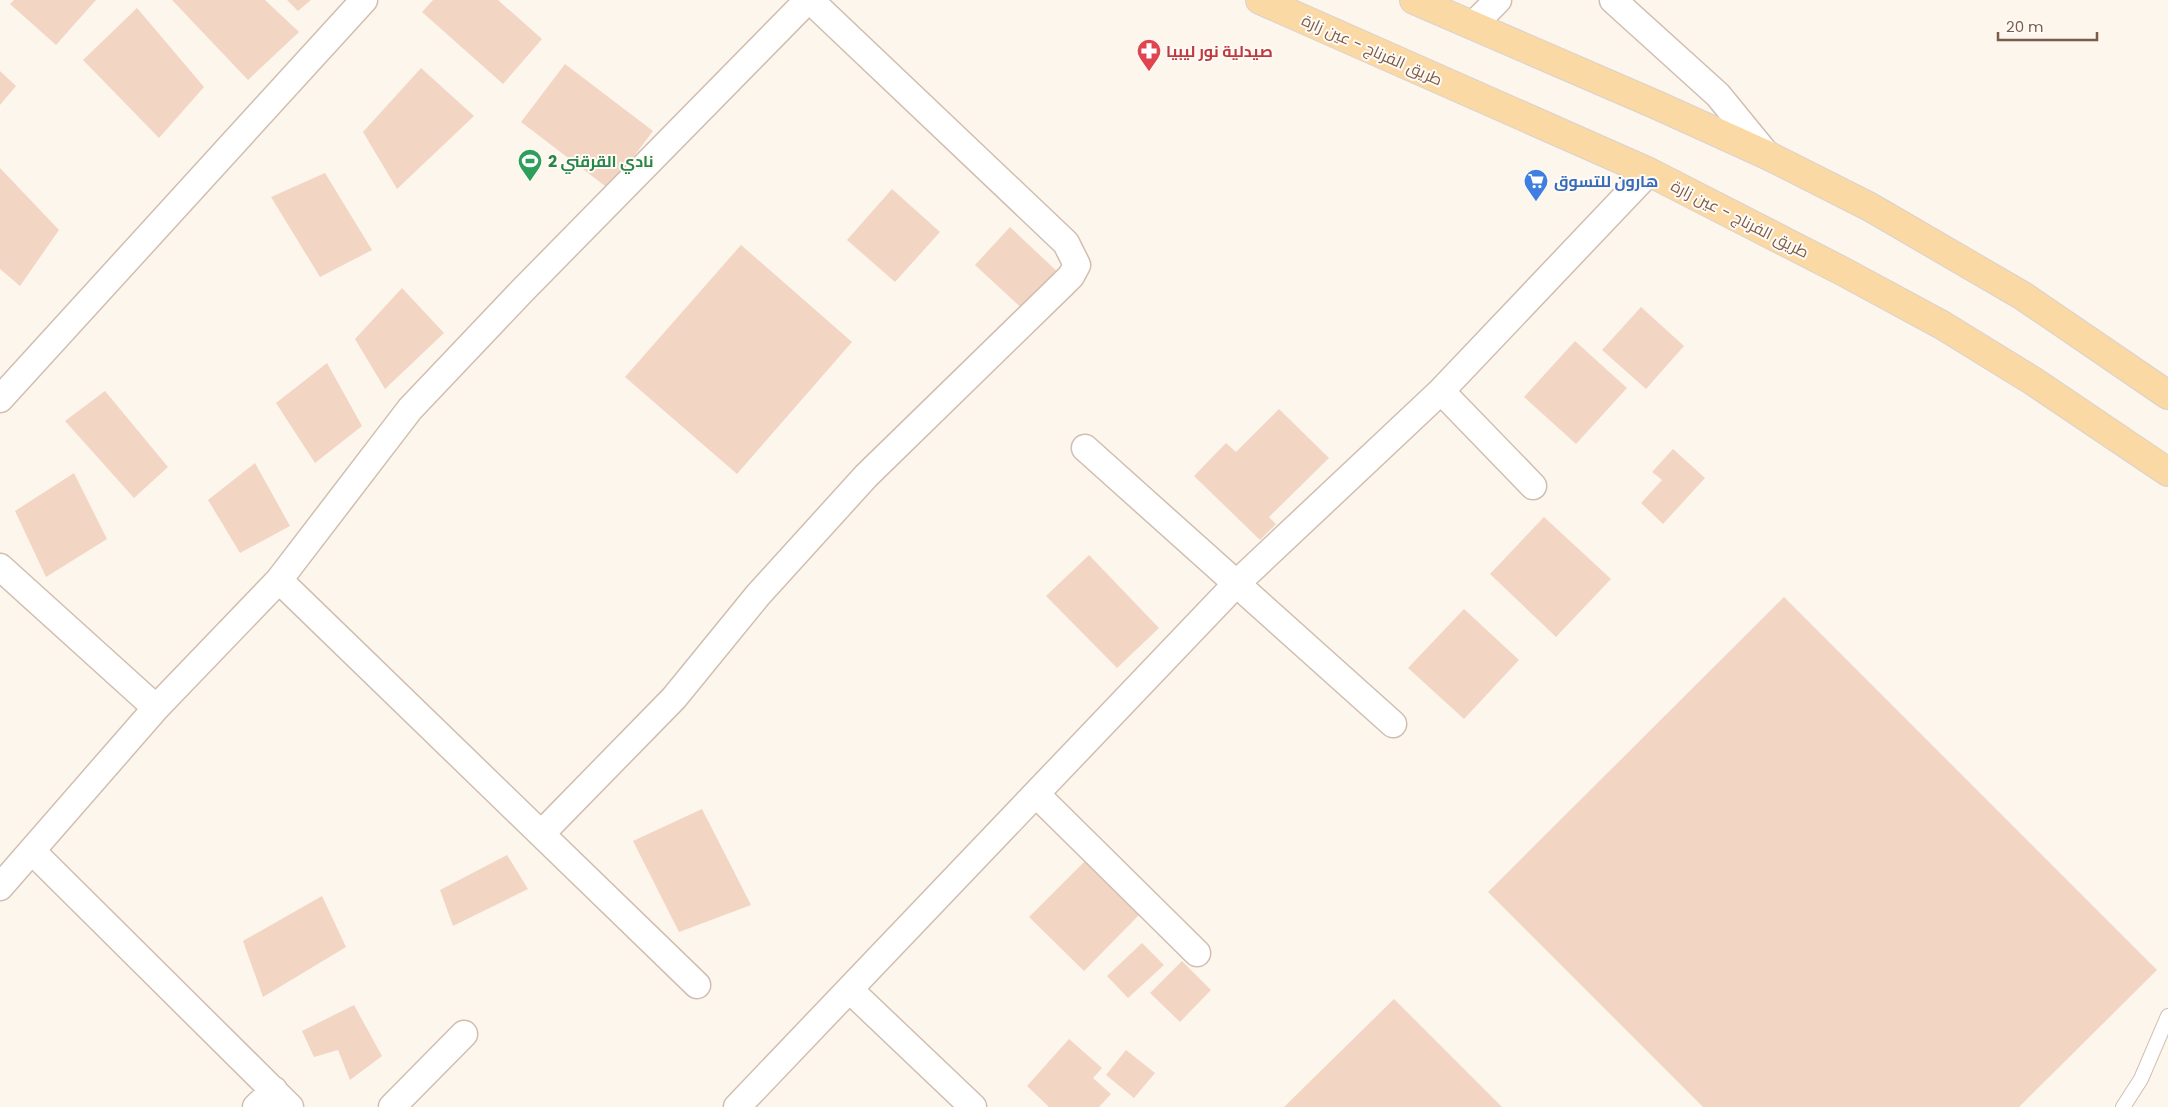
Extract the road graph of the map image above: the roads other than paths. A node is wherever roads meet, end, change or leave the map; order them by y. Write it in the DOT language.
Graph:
graph roads {
  1 [pos="364,0"];
  2 [pos="809,0"];
  3 [pos="1260,0"];
  4 [pos="1414,0"];
  5 [pos="1498,0"];
  6 [pos="1613,0"];
  7 [pos="1473,25"];
  8 [pos="1767,155"];
  9 [pos="1649,172"];
  10 [pos="1441,391"];
  11 [pos="2168,395"];
  12 [pos="0,399"];
  13 [pos="1085,448"];
  14 [pos="2168,472"];
  15 [pos="1533,486"];
  16 [pos="0,567"];
  17 [pos="278,580"];
  18 [pos="1237,583"];
  19 [pos="156,708"];
  20 [pos="1393,724"];
  21 [pos="1036,794"];
  22 [pos="542,833"];
  23 [pos="32,851"];
  24 [pos="0,887"];
  25 [pos="1198,953"];
  26 [pos="697,985"];
  27 [pos="850,990"];
  28 [pos="2168,1016"];
  29 [pos="464,1034"];
  30 [pos="273,1101"];
  31 [pos="746,1104"];
  32 [pos="2125,1106"];
  33 [pos="392,1107"];
  34 [pos="973,1107"];
  1 -- 12 [label="street"];
  2 -- 17 [label="street"];
  2 -- 22 [label="street"];
  3 -- 9 [label="main road, طريق الفرناج - عين زارة"];
  4 -- 7 [label="main road"];
  5 -- 7 [label="street"];
  6 -- 8 [label="street"];
  7 -- 8 [label="main road"];
  8 -- 11 [label="main road"];
  9 -- 10 [label="street"];
  9 -- 14 [label="main road, طريق الفرناج - عين زارة"];
  10 -- 15 [label="street"];
  10 -- 18 [label="street"];
  13 -- 18 [label="street"];
  16 -- 19 [label="street"];
  17 -- 19 [label="street"];
  17 -- 22 [label="street"];
  18 -- 20 [label="street"];
  18 -- 21 [label="street"];
  19 -- 23 [label="street"];
  21 -- 25 [label="street"];
  21 -- 27 [label="street"];
  22 -- 26 [label="street"];
  23 -- 24 [label="street"];
  23 -- 30 [label="street"];
  27 -- 31 [label="street"];
  27 -- 34 [label="street"];
  28 -- 32 [label="lane"];
  29 -- 33 [label="street"];
}
